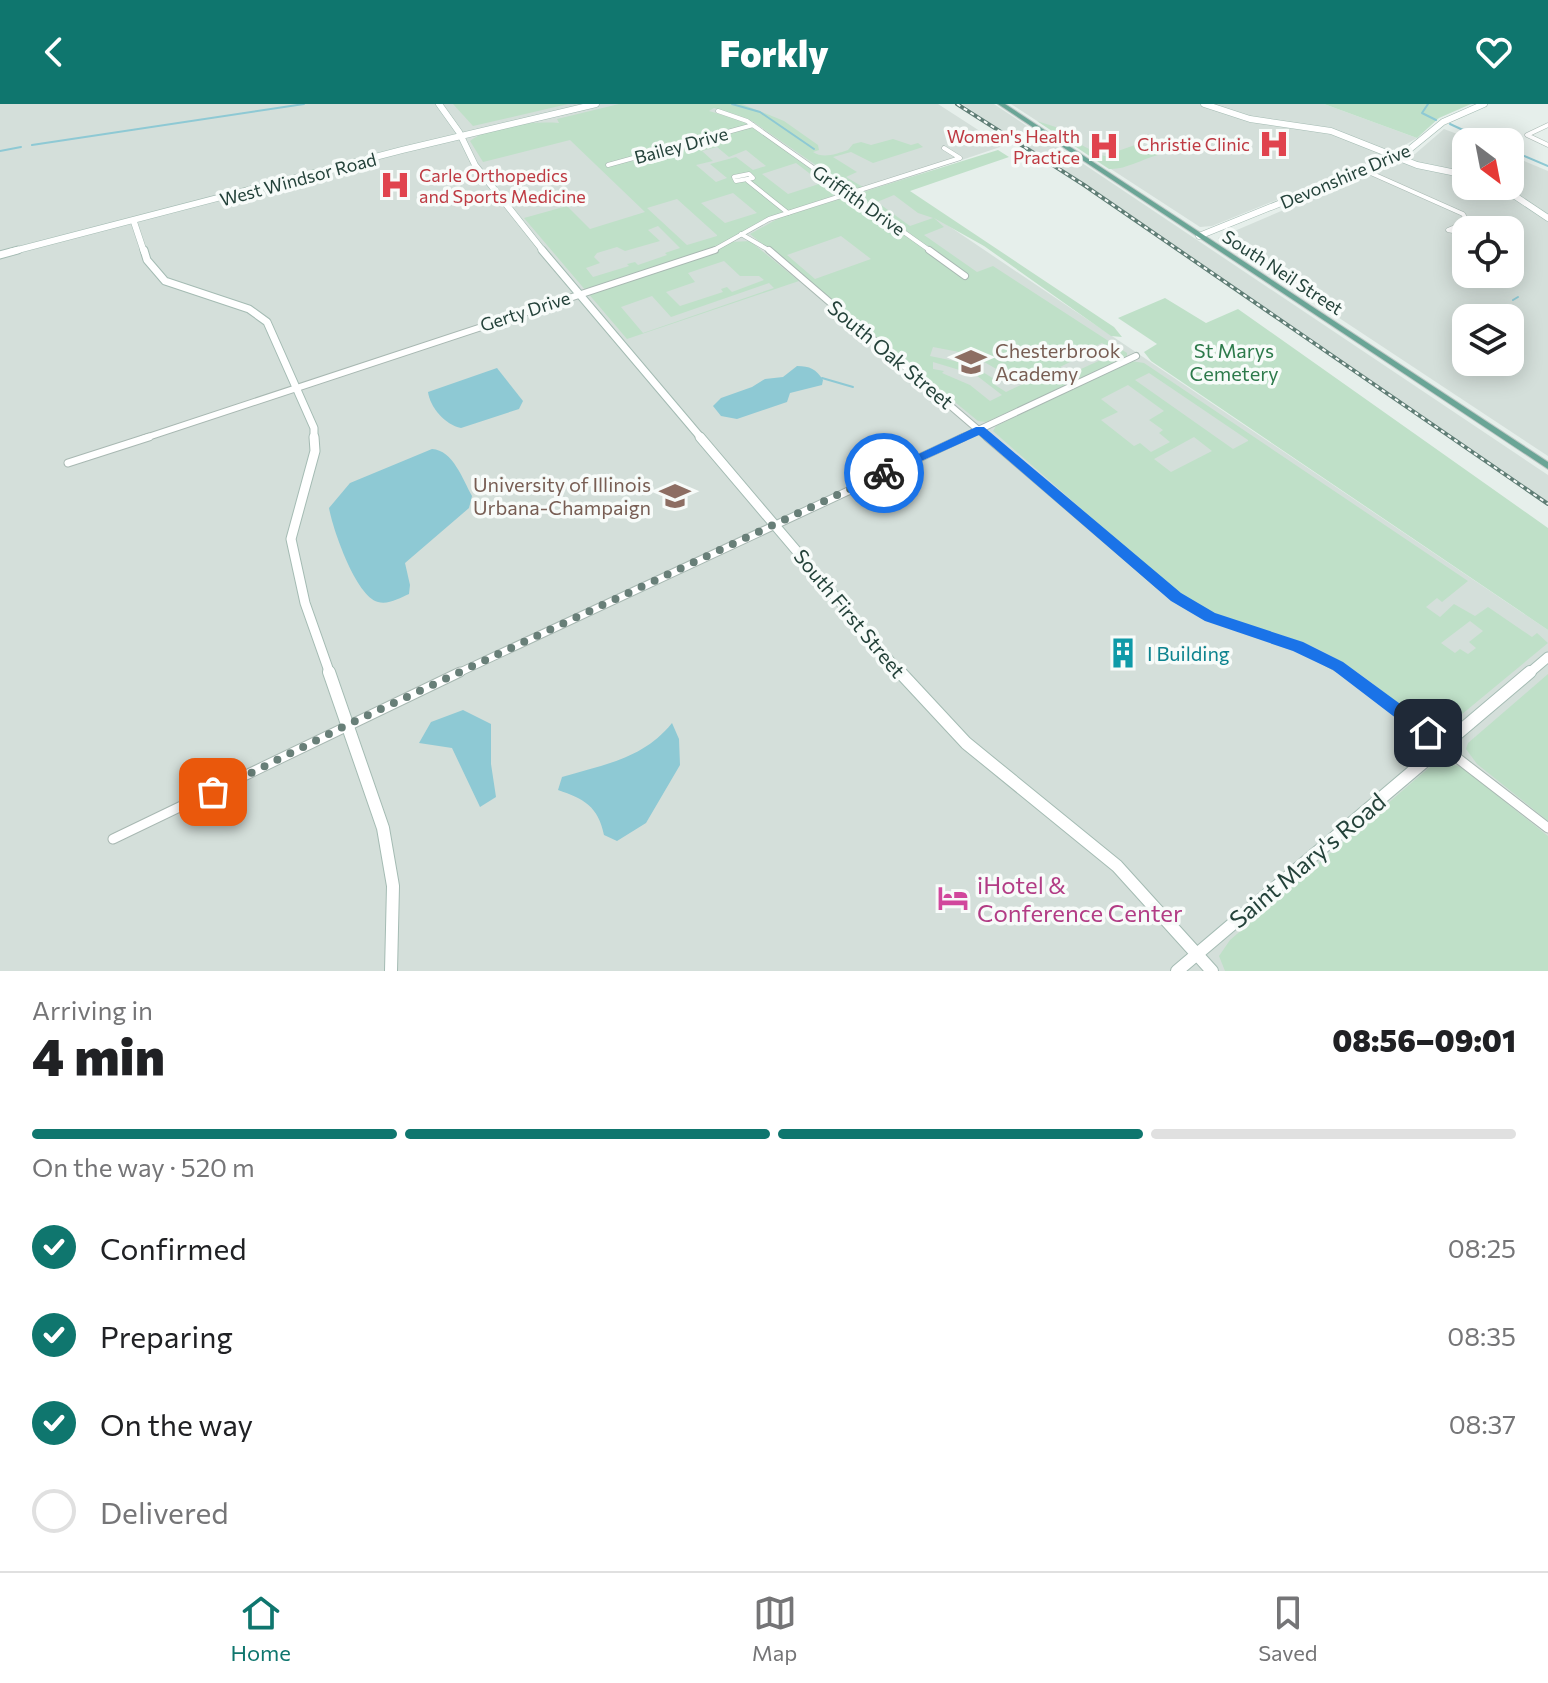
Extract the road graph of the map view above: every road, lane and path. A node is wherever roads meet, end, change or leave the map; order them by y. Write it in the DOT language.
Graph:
graph roads {
  1 [pos="439,104"];
  2 [pos="596,104"];
  3 [pos="1204,104"];
  4 [pos="1484,104"];
  5 [pos="1005,105"];
  6 [pos="718,111"];
  7 [pos="753,125"];
  8 [pos="1548,125"];
  9 [pos="460,136"];
  10 [pos="1548,145"];
  11 [pos="944,148"];
  12 [pos="1396,157"];
  13 [pos="608,165"];
  14 [pos="1364,170"];
  15 [pos="1452,173"];
  16 [pos="748,181"];
  17 [pos="849,193"];
  18 [pos="1521,200"];
  19 [pos="788,213"];
  20 [pos="1464,216"];
  21 [pos="1548,218"];
  22 [pos="134,222"];
  23 [pos="741,234"];
  24 [pos="1199,236"];
  25 [pos="0,255"];
  26 [pos="965,276"];
  27 [pos="579,294"];
  28 [pos="1136,356"];
  29 [pos="296,386"];
  30 [pos="980,429"];
  31 [pos="68,463"];
  32 [pos="1548,466"];
  33 [pos="774,524"];
  34 [pos="1548,657"];
  35 [pos="347,725"];
  36 [pos="1444,745"];
  37 [pos="1548,828"];
  38 [pos="113,839"];
  39 [pos="1197,954"];
  40 [pos="391,971"];
  41 [pos="1177,971"];
  42 [pos="1212,971"];
  1 -- 9 [label="street, South First Street"];
  2 -- 9 [label="street, West Windsor Road"];
  3 -- 12 [label="street"];
  4 -- 12 [label="street, Devonshire Drive"];
  5 -- 24 [label="main road, South Neil Street"];
  6 -- 7 [label="street, Griffith Drive"];
  7 -- 13 [label="street, Bailey Drive"];
  7 -- 17 [label="street, Griffith Drive"];
  8 -- 10 [label="street"];
  9 -- 22 [label="street, West Windsor Road"];
  9 -- 27 [label="street, South First Street"];
  11 -- 17 [label="street, Gerty Drive"];
  12 -- 14 [label="street, Devonshire Drive"];
  12 -- 15 [label="street"];
  14 -- 20 [label="street"];
  14 -- 24 [label="street, Devonshire Drive"];
  16 -- 19 [label="street"];
  17 -- 19 [label="street, Gerty Drive"];
  17 -- 26 [label="street, Griffith Drive"];
  18 -- 21 [label="street"];
  19 -- 23 [label="street, Gerty Drive"];
  22 -- 25 [label="street, West Windsor Road"];
  22 -- 29 [label="street"];
  23 -- 27 [label="street, Gerty Drive"];
  23 -- 30 [label="street, South Oak Street"];
  24 -- 32 [label="main road, South Neil Street"];
  27 -- 29 [label="street, Gerty Drive"];
  27 -- 33 [label="street, South First Street"];
  28 -- 30 [label="street"];
  29 -- 31 [label="street, Gerty Drive"];
  29 -- 35 [label="street"];
  30 -- 33 [label="street"];
  30 -- 36 [label="street, South Oak Street"];
  33 -- 35 [label="street"];
  33 -- 39 [label="street, South First Street"];
  34 -- 36 [label="street, Saint Mary's Road"];
  35 -- 38 [label="street"];
  35 -- 40 [label="street"];
  36 -- 37 [label="street, South Oak Street"];
  36 -- 39 [label="street, Saint Mary's Road"];
  39 -- 41 [label="street, Saint Mary's Road"];
  39 -- 42 [label="street, South First Street"];
}
